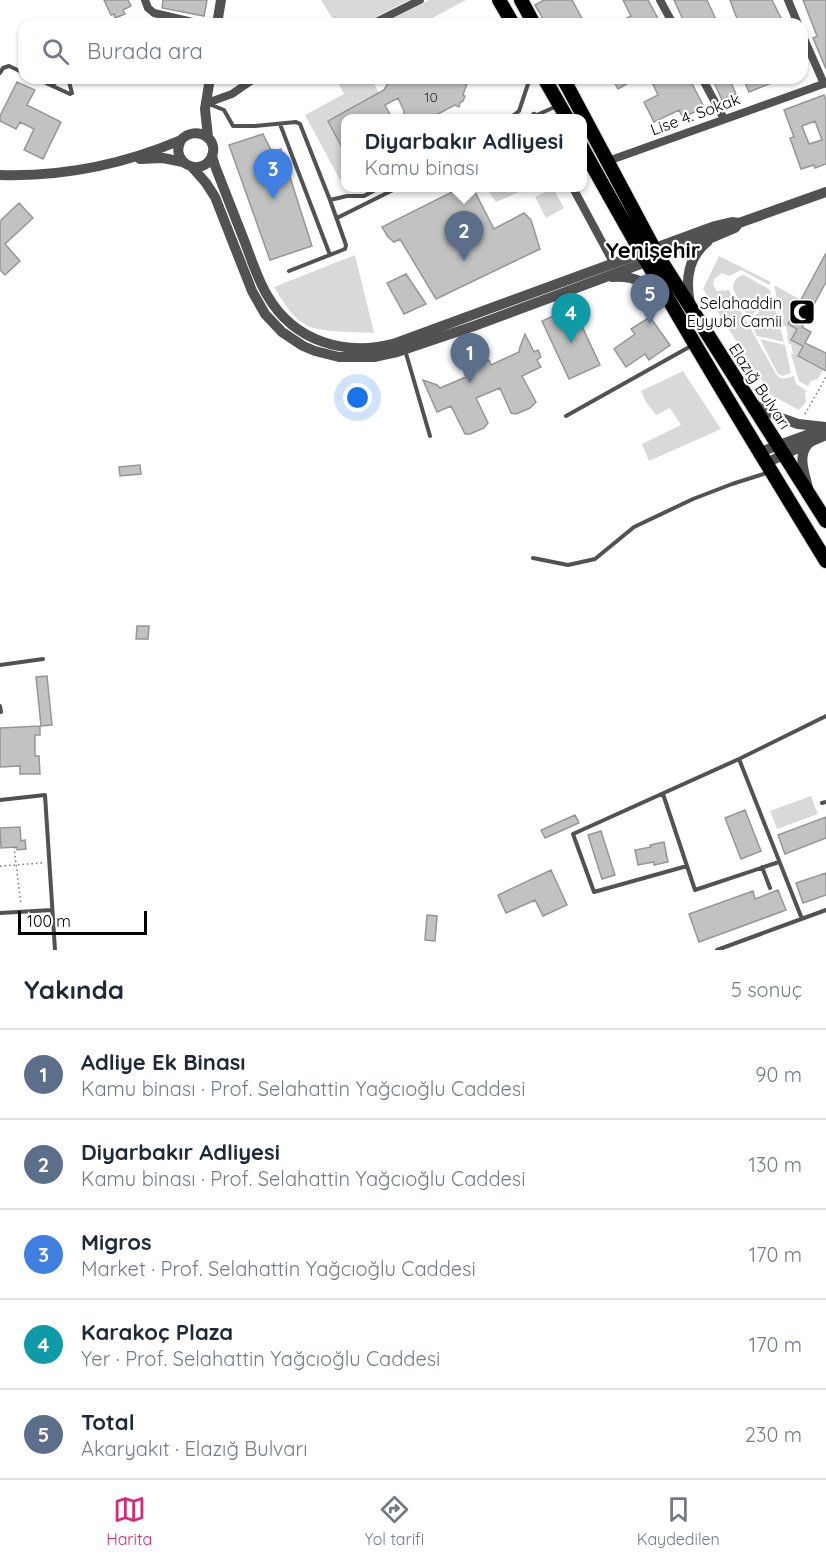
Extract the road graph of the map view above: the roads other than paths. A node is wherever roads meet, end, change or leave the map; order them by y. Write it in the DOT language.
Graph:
graph roads {
  1 [pos="145,0"];
  2 [pos="221,0"];
  3 [pos="420,0"];
  4 [pos="499,0"];
  5 [pos="521,0"];
  6 [pos="660,0"];
  7 [pos="788,0"];
  8 [pos="175,18"];
  9 [pos="218,18"];
  10 [pos="384,18"];
  11 [pos="510,18"];
  12 [pos="531,18"];
  13 [pos="670,18"];
  14 [pos="796,18"];
  15 [pos="808,47"];
  16 [pos="18,70"];
  17 [pos="0,73"];
  18 [pos="48,84"];
  19 [pos="70,84"];
  20 [pos="209,84"];
  21 [pos="246,84"];
  22 [pos="528,84"];
  23 [pos="548,84"];
  24 [pos="566,84"];
  25 [pos="705,84"];
  26 [pos="825,84"];
  27 [pos="53,86"];
  28 [pos="560,105"];
  29 [pos="206,106"];
  30 [pos="515,114"];
  31 [pos="542,114"];
  32 [pos="565,114"];
  33 [pos="583,114"];
  34 [pos="724,119"];
  35 [pos="587,122"];
  36 [pos="280,124"];
  37 [pos="185,137"];
  38 [pos="208,137"];
  39 [pos="587,155"];
  40 [pos="212,156"];
  41 [pos="134,158"];
  42 [pos="608,161"];
  43 [pos="188,165"];
  44 [pos="0,175"];
  45 [pos="372,192"];
  46 [pos="389,192"];
  47 [pos="575,192"];
  48 [pos="826,192"];
  49 [pos="330,200"];
  50 [pos="337,218"];
  51 [pos="739,223"];
  52 [pos="716,236"];
  53 [pos="330,255"];
  54 [pos="650,255"];
  55 [pos="614,264"];
  56 [pos="289,271"];
  57 [pos="600,278"];
  58 [pos="672,305"];
  59 [pos="691,309"];
  60 [pos="695,344"];
  61 [pos="405,350"];
  62 [pos="752,404"];
  63 [pos="566,416"];
  64 [pos="826,427"];
  65 [pos="826,435"];
  66 [pos="430,436"];
  67 [pos="809,443"];
  68 [pos="781,450"];
  69 [pos="766,462"];
  70 [pos="809,494"];
  71 [pos="826,521"];
  72 [pos="532,558"];
  73 [pos="826,561"];
  74 [pos="43,659"];
  75 [pos="0,665"];
  76 [pos="0,706"];
  77 [pos="1,712"];
  78 [pos="826,716"];
  79 [pos="739,759"];
  80 [pos="663,794"];
  81 [pos="0,800"];
  82 [pos="779,862"];
  83 [pos="687,866"];
  84 [pos="762,867"];
  85 [pos="770,888"];
  86 [pos="52,910"];
  87 [pos="826,910"];
  88 [pos="0,913"];
  89 [pos="802,919"];
  90 [pos="55,950"];
  91 [pos="717,950"];
  1 -- 8 [label="street"];
  2 -- 9 [label="street"];
  3 -- 10 [label="street"];
  4 -- 11 [label="main road"];
  5 -- 12 [label="main road"];
  6 -- 13 [label="street"];
  7 -- 14 [label="street"];
  15 -- 26 [label="street"];
  16 -- 17 [label="lane"];
  18 -- 27 [label="lane"];
  19 -- 27 [label="lane"];
  20 -- 29 [label="street"];
  21 -- 29 [label="street"];
  22 -- 30 [label="lane"];
  23 -- 28 [label="main road"];
  24 -- 33 [label="main road, Elazığ Bulvarı"];
  25 -- 34 [label="street"];
  26 -- 34 [label="street, Lise 4. Sokak"];
  28 -- 31 [label="lane"];
  28 -- 32 [label="main road"];
  29 -- 36 [label="lane"];
  29 -- 37 [label="street"];
  29 -- 38 [label="street"];
  34 -- 42 [label="street, Lise 4. Sokak"];
  35 -- 42 [label="main road, Elazığ Bulvarı"];
  36 -- 49 [label="lane"];
  36 -- 53 [label="lane"];
  37 -- 38 [label="street"];
  37 -- 41 [label="street"];
  37 -- 43 [label="street"];
  38 -- 40 [label="street"];
  39 -- 54 [label="main road, Elazığ Bulvarı"];
  40 -- 43 [label="street"];
  40 -- 55 [label="street"];
  41 -- 43 [label="street"];
  41 -- 44 [label="street"];
  42 -- 54 [label="main road, Elazığ Bulvarı"];
  43 -- 61 [label="street"];
  45 -- 49 [label="lane"];
  46 -- 50 [label="lane"];
  47 -- 55 [label="street"];
  48 -- 51 [label="street"];
  49 -- 50 [label="lane"];
  50 -- 53 [label="lane"];
  51 -- 52 [label="street"];
  51 -- 54 [label="street"];
  52 -- 54 [label="street"];
  52 -- 59 [label="street"];
  53 -- 56 [label="lane"];
  54 -- 55 [label="street"];
  54 -- 57 [label="street"];
  54 -- 58 [label="main road, Elazığ Bulvarı"];
  54 -- 59 [label="main road, Elazığ Bulvarı"];
  57 -- 58 [label="street"];
  57 -- 61 [label="street"];
  58 -- 60 [label="main road, Elazığ Bulvarı"];
  59 -- 62 [label="main road, Elazığ Bulvarı"];
  60 -- 63 [label="lane"];
  60 -- 69 [label="main road, Elazığ Bulvarı"];
  61 -- 66 [label="lane"];
  62 -- 64 [label="street"];
  62 -- 68 [label="main road, Elazığ Bulvarı"];
  64 -- 68 [label="street"];
  65 -- 67 [label="street"];
  67 -- 68 [label="street"];
  67 -- 70 [label="street"];
  68 -- 69 [label="street"];
  68 -- 70 [label="main road, Elazığ Bulvarı"];
  69 -- 72 [label="lane"];
  69 -- 73 [label="main road, Elazığ Bulvarı"];
  70 -- 71 [label="main road, Elazığ Bulvarı"];
  74 -- 75 [label="lane"];
  76 -- 77 [label="lane"];
  78 -- 79 [label="lane"];
  79 -- 80 [label="lane"];
  79 -- 82 [label="lane"];
  80 -- 83 [label="lane"];
  80 -- 83 [label="lane"];
  81 -- 86 [label="lane"];
  82 -- 84 [label="lane"];
  82 -- 89 [label="lane"];
  83 -- 84 [label="lane"];
  84 -- 85 [label="lane"];
  86 -- 88 [label="lane"];
  86 -- 90 [label="lane"];
  87 -- 89 [label="lane"];
  89 -- 91 [label="lane"];
}
